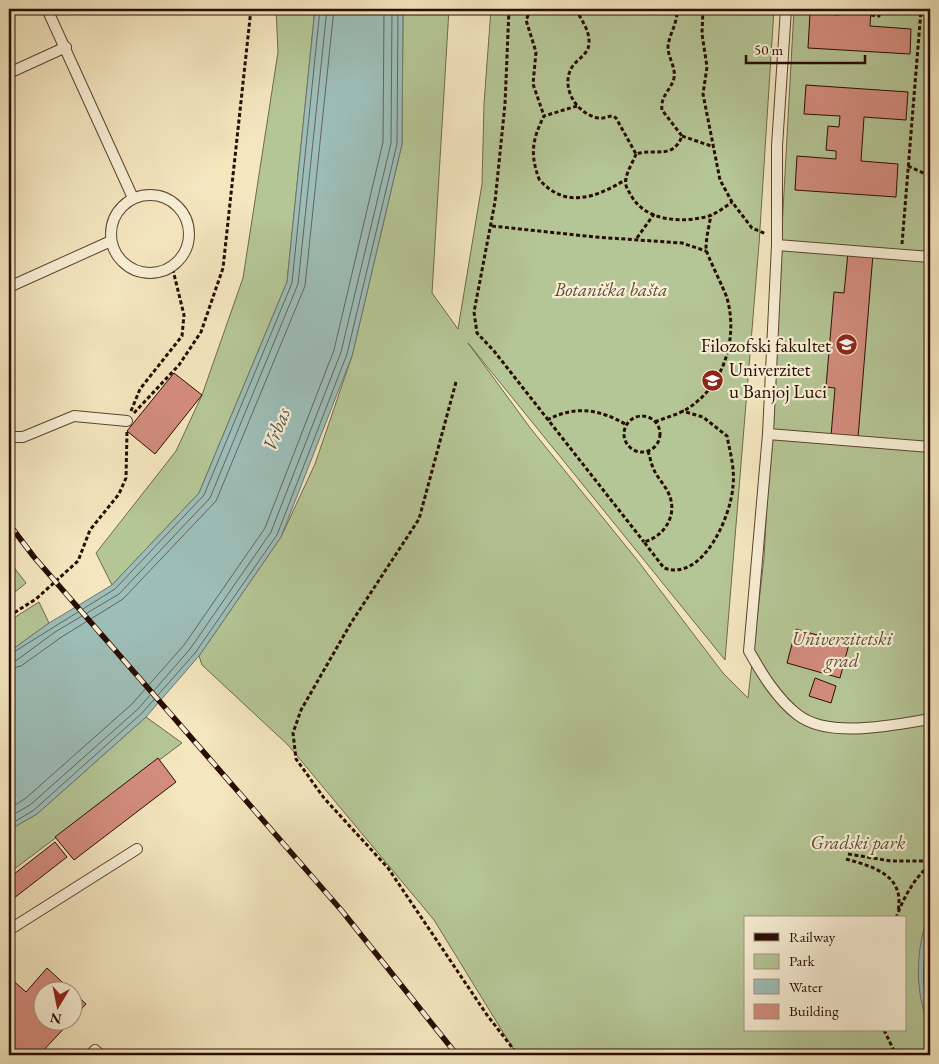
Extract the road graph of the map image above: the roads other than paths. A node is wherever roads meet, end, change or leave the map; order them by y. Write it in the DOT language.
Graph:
graph roads {
  1 [pos="47,9"];
  2 [pos="786,9"];
  3 [pos="66,47"];
  4 [pos="9,73"];
  5 [pos="133,198"];
  6 [pos="111,241"];
  7 [pos="777,241"];
  8 [pos="930,257"];
  9 [pos="9,287"];
  10 [pos="127,421"];
  11 [pos="768,434"];
  12 [pos="9,437"];
  13 [pos="930,447"];
  14 [pos="930,719"];
  15 [pos="137,849"];
  16 [pos="9,930"];
  17 [pos="90,1055"];
  18 [pos="101,1055"];
  1 -- 3 [label="lane"];
  2 -- 7 [label="lane"];
  3 -- 4 [label="lane"];
  3 -- 5 [label="lane"];
  5 -- 6 [label="lane"];
  5 -- 6 [label="lane"];
  6 -- 9 [label="lane"];
  7 -- 8 [label="lane"];
  7 -- 11 [label="lane"];
  10 -- 12 [label="lane"];
  11 -- 13 [label="lane"];
  11 -- 14 [label="lane"];
  15 -- 16 [label="lane"];
  17 -- 18 [label="lane"];
}
